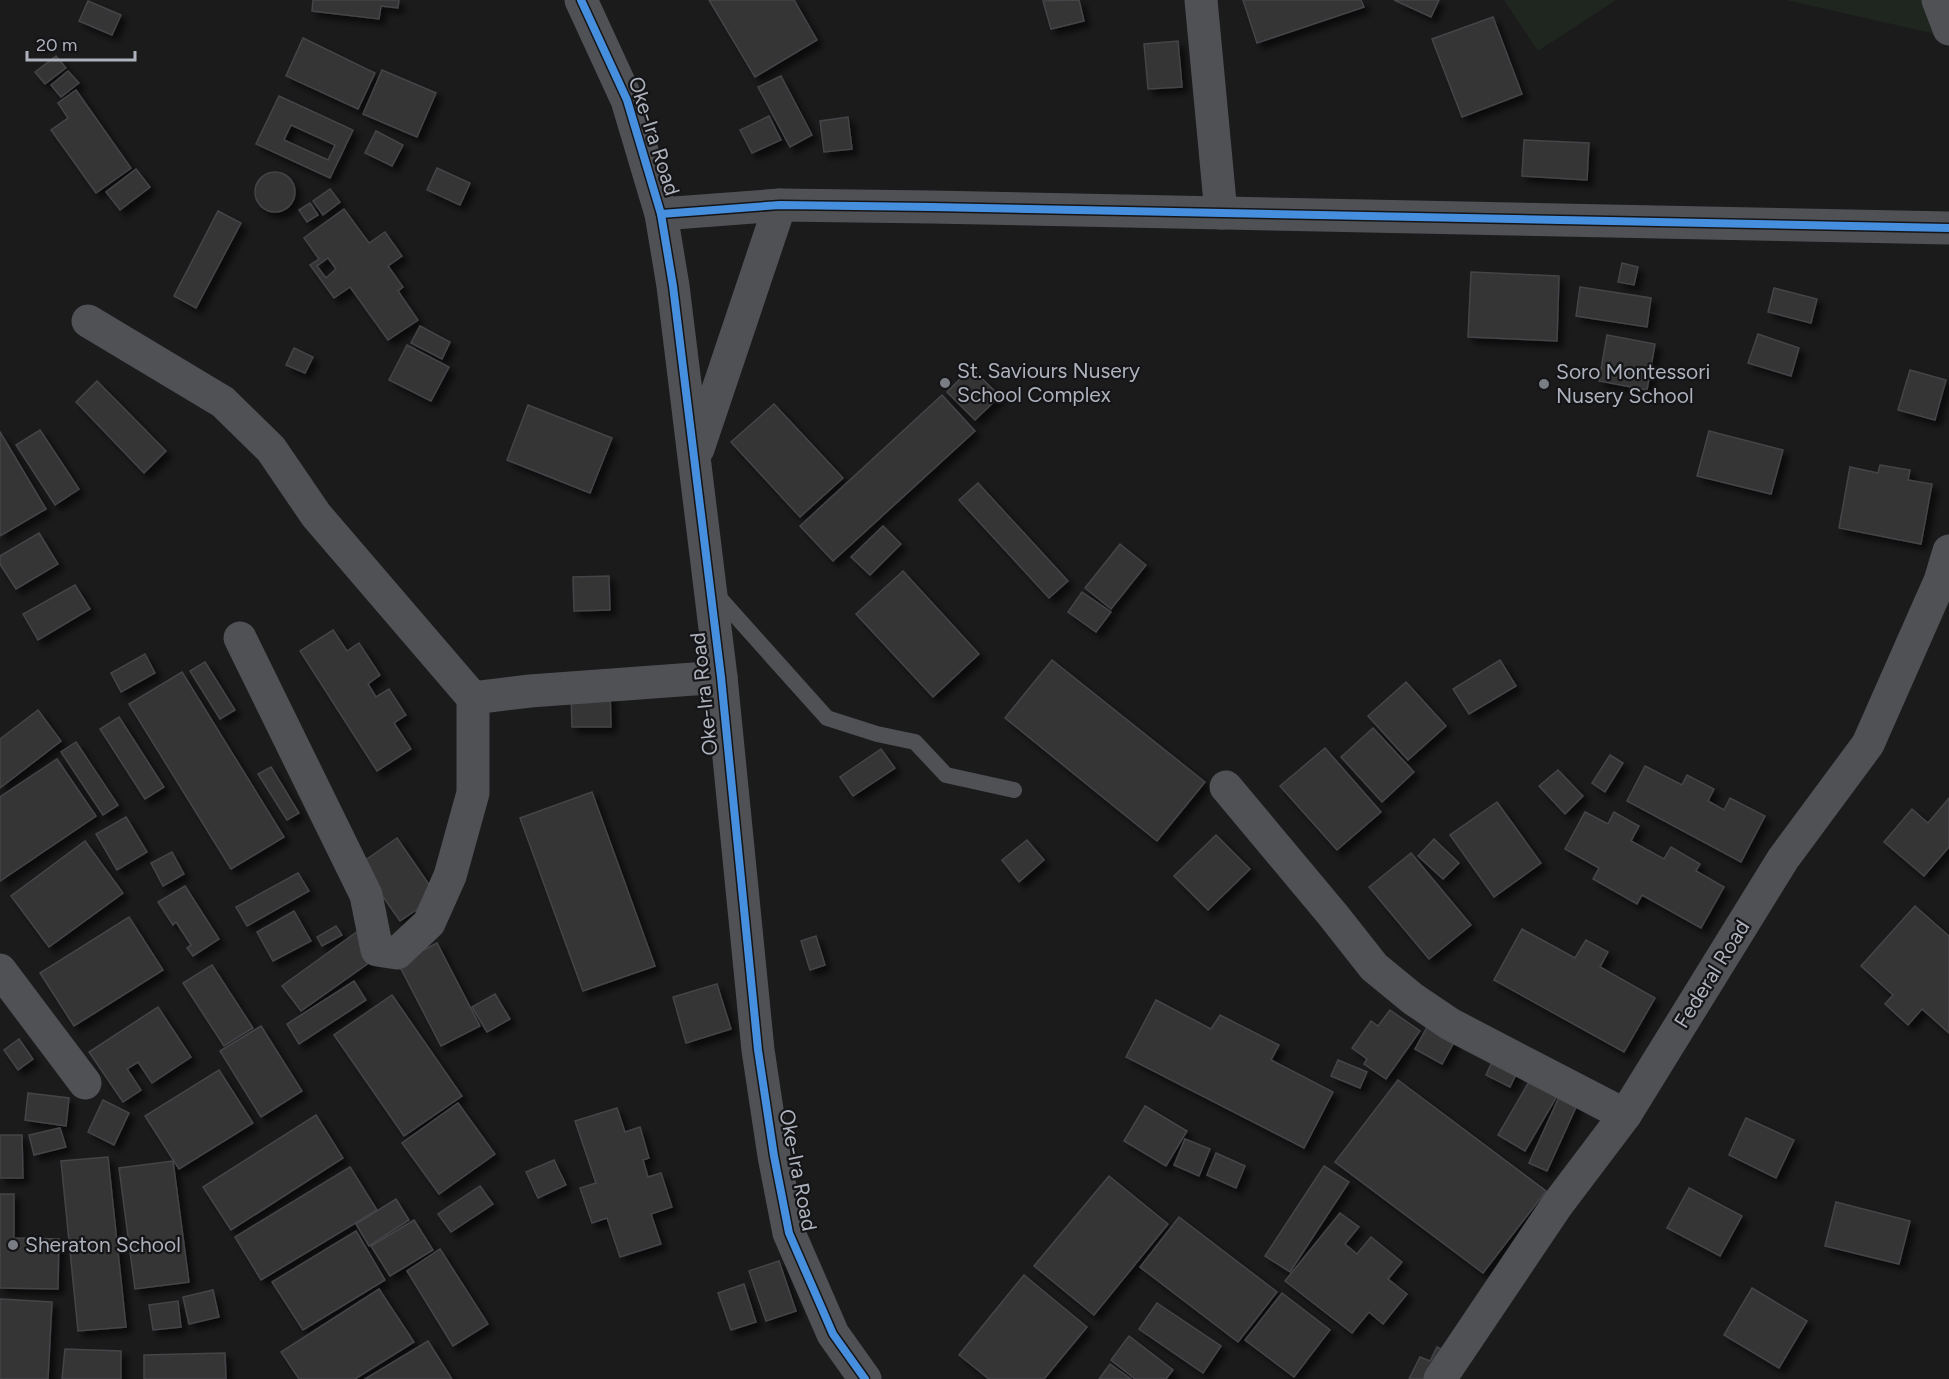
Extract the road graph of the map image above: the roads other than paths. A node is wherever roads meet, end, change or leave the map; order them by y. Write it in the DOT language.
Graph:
graph roads {
  1 [pos="581,0"];
  2 [pos="1201,0"];
  3 [pos="1938,0"];
  4 [pos="1949,29"];
  5 [pos="780,206"];
  6 [pos="1221,213"];
  7 [pos="661,214"];
  8 [pos="1948,229"];
  9 [pos="88,321"];
  10 [pos="695,456"];
  11 [pos="1949,551"];
  12 [pos="711,589"];
  13 [pos="240,638"];
  14 [pos="722,677"];
  15 [pos="473,698"];
  16 [pos="1226,787"];
  17 [pos="1014,790"];
  18 [pos="0,970"];
  19 [pos="85,1083"];
  20 [pos="1624,1114"];
  21 [pos="866,1379"];
  22 [pos="1440,1379"];
  1 -- 7 [label="street, Oke-Ira Road"];
  2 -- 6 [label="street"];
  3 -- 4 [label="street"];
  5 -- 6 [label="street"];
  5 -- 7 [label="street"];
  5 -- 10 [label="street"];
  6 -- 8 [label="street"];
  7 -- 10 [label="street, Oke-Ira Road"];
  9 -- 15 [label="street"];
  10 -- 12 [label="street, Oke-Ira Road"];
  11 -- 20 [label="street, Federal Road"];
  12 -- 14 [label="street, Oke-Ira Road"];
  12 -- 17 [label="lane"];
  13 -- 15 [label="street"];
  14 -- 15 [label="street"];
  14 -- 21 [label="street, Oke-Ira Road"];
  16 -- 20 [label="street"];
  18 -- 19 [label="street"];
  20 -- 22 [label="street, Federal Road"];
}
